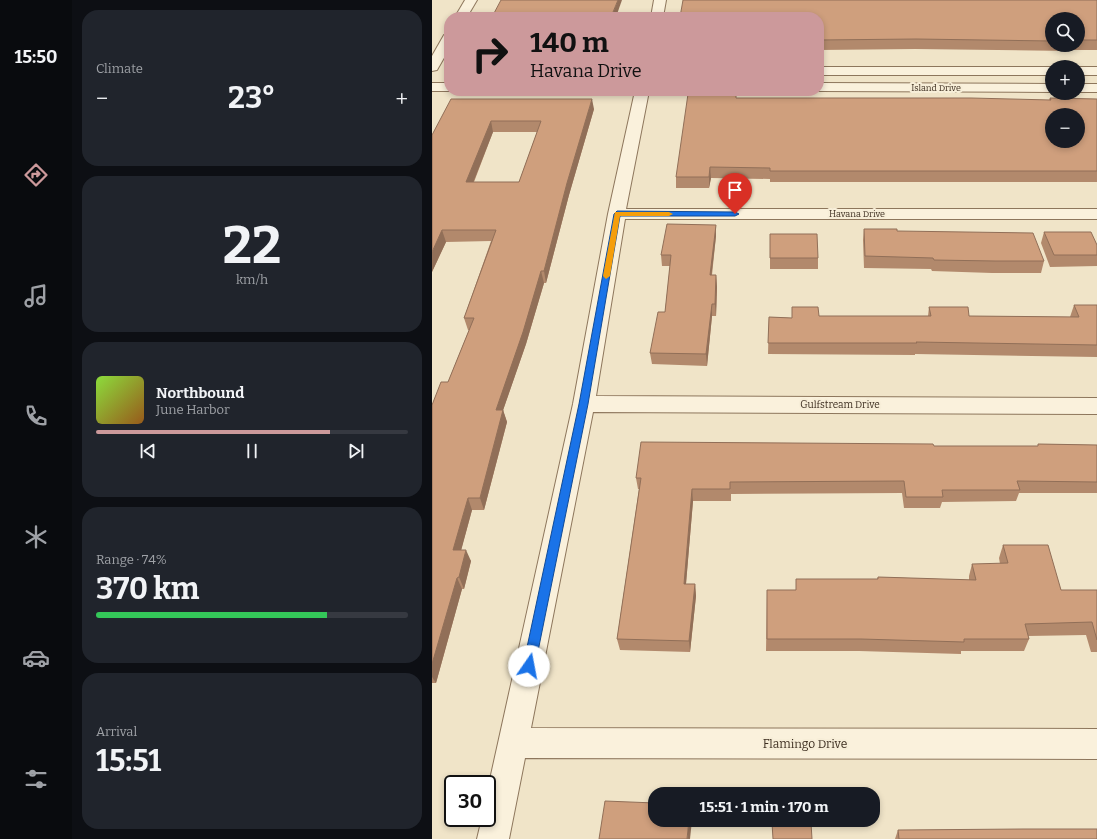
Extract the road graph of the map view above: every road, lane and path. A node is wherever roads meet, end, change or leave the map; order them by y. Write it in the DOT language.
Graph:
graph roads {
  1 [pos="471,0"];
  2 [pos="660,0"];
  3 [pos="464,12"];
  4 [pos="658,12"];
  5 [pos="444,50"];
  6 [pos="436,69"];
  7 [pos="824,71"];
  8 [pos="1045,71"];
  9 [pos="1085,71"];
  10 [pos="1097,71"];
  11 [pos="432,87"];
  12 [pos="444,87"];
  13 [pos="824,87"];
  14 [pos="1045,88"];
  15 [pos="1085,88"];
  16 [pos="1097,88"];
  17 [pos="641,96"];
  18 [pos="617,214"];
  19 [pos="1097,214"];
  20 [pos="584,404"];
  21 [pos="1097,406"];
  22 [pos="513,743"];
  23 [pos="1097,744"];
  24 [pos="493,839"];
  1 -- 3 [label="street"];
  2 -- 4 [label="street"];
  5 -- 6 [label="street"];
  7 -- 8 [label="street, Island Drive"];
  9 -- 10 [label="street"];
  11 -- 12 [label="street"];
  13 -- 14 [label="street, Island Drive"];
  15 -- 16 [label="street"];
  17 -- 18 [label="street"];
  18 -- 19 [label="street, Havana Drive"];
  18 -- 20 [label="street"];
  20 -- 21 [label="street, Gulfstream Drive"];
  20 -- 22 [label="street"];
  22 -- 23 [label="street, Flamingo Drive"];
  22 -- 24 [label="street"];
}
